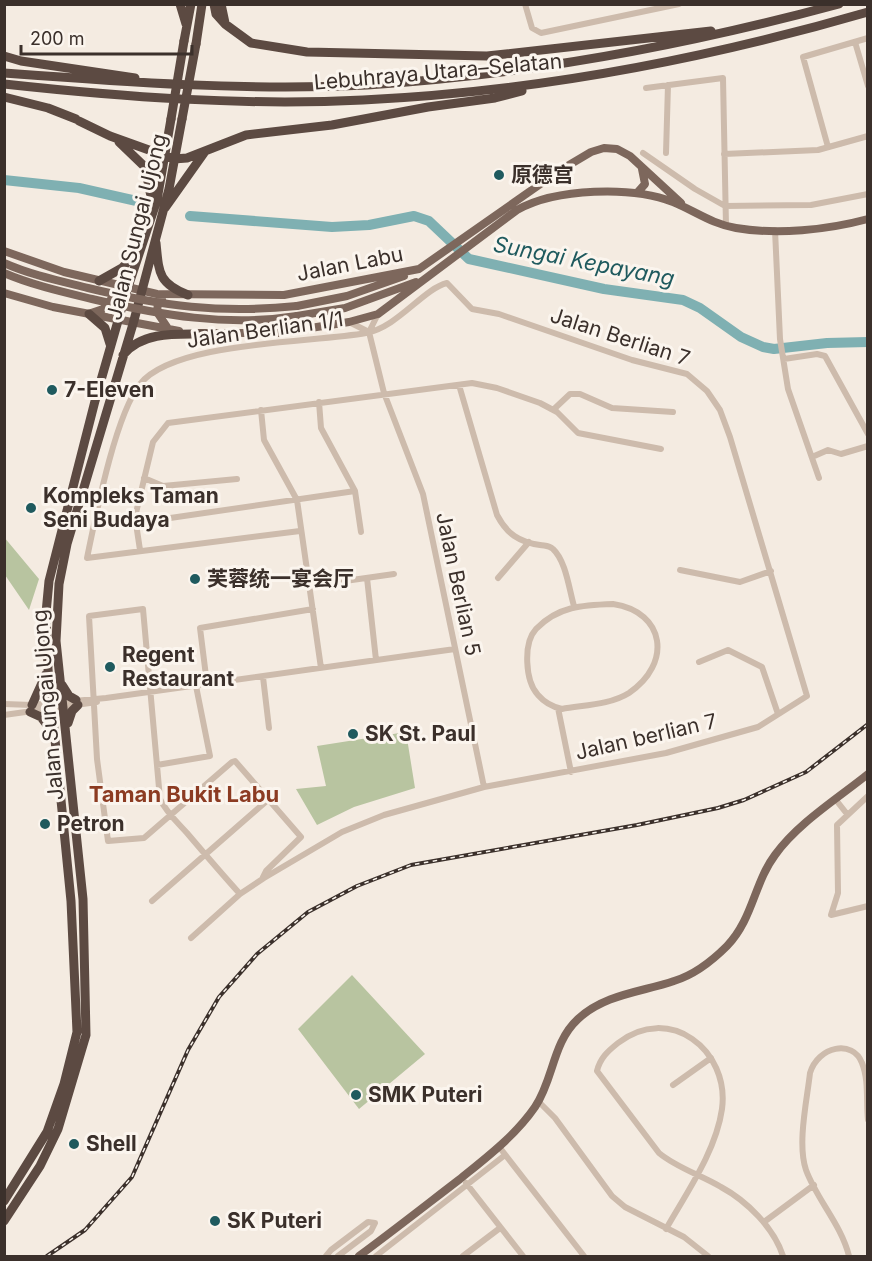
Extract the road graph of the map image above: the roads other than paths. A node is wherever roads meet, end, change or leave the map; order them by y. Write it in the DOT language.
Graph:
graph roads {
  1 [pos="180,4"];
  2 [pos="191,4"];
  3 [pos="202,4"];
  4 [pos="214,4"];
  5 [pos="220,4"];
  6 [pos="525,4"];
  7 [pos="679,4"];
  8 [pos="839,4"];
  9 [pos="867,12"];
  10 [pos="225,24"];
  11 [pos="187,26"];
  12 [pos="738,30"];
  13 [pos="867,38"];
  14 [pos="855,42"];
  15 [pos="4,56"];
  16 [pos="4,73"];
  17 [pos="551,83"];
  18 [pos="4,84"];
  19 [pos="164,85"];
  20 [pos="668,85"];
  21 [pos="867,86"];
  22 [pos="646,88"];
  23 [pos="4,97"];
  24 [pos="110,135"];
  25 [pos="867,136"];
  26 [pos="213,146"];
  27 [pos="828,147"];
  28 [pos="643,153"];
  29 [pos="666,153"];
  30 [pos="724,154"];
  31 [pos="169,158"];
  32 [pos="640,165"];
  33 [pos="637,193"];
  34 [pos="867,195"];
  35 [pos="159,206"];
  36 [pos="725,206"];
  37 [pos="687,209"];
  38 [pos="867,219"];
  39 [pos="726,226"];
  40 [pos="775,230"];
  41 [pos="153,233"];
  42 [pos="142,245"];
  43 [pos="4,251"];
  44 [pos="4,263"];
  45 [pos="419,269"];
  46 [pos="4,273"];
  47 [pos="429,276"];
  48 [pos="99,281"];
  49 [pos="128,287"];
  50 [pos="141,290"];
  51 [pos="4,292"];
  52 [pos="174,295"];
  53 [pos="188,295"];
  54 [pos="89,314"];
  55 [pos="378,314"];
  56 [pos="118,320"];
  57 [pos="349,322"];
  58 [pos="133,324"];
  59 [pos="169,330"];
  60 [pos="369,333"];
  61 [pos="205,334"];
  62 [pos="111,346"];
  63 [pos="122,357"];
  64 [pos="783,357"];
  65 [pos="459,385"];
  66 [pos="384,393"];
  67 [pos="319,402"];
  68 [pos="261,410"];
  69 [pos="553,410"];
  70 [pos="673,412"];
  71 [pos="867,434"];
  72 [pos="867,446"];
  73 [pos="661,449"];
  74 [pos="812,457"];
  75 [pos="144,478"];
  76 [pos="819,478"];
  77 [pos="237,479"];
  78 [pos="356,491"];
  79 [pos="297,501"];
  80 [pos="136,523"];
  81 [pos="300,531"];
  82 [pos="361,532"];
  83 [pos="529,542"];
  84 [pos="140,550"];
  85 [pos="680,570"];
  86 [pos="771,572"];
  87 [pos="394,574"];
  88 [pos="367,578"];
  89 [pos="498,578"];
  90 [pos="310,586"];
  91 [pos="574,606"];
  92 [pos="313,609"];
  93 [pos="455,649"];
  94 [pos="376,660"];
  95 [pos="699,662"];
  96 [pos="321,668"];
  97 [pos="48,669"];
  98 [pos="263,677"];
  99 [pos="61,683"];
  100 [pos="207,684"];
  101 [pos="196,686"];
  102 [pos="151,692"];
  103 [pos="807,696"];
  104 [pos="95,701"];
  105 [pos="77,703"];
  106 [pos="4,704"];
  107 [pos="63,704"];
  108 [pos="51,706"];
  109 [pos="31,708"];
  110 [pos="558,708"];
  111 [pos="778,714"];
  112 [pos="4,715"];
  113 [pos="269,728"];
  114 [pos="66,729"];
  115 [pos="55,736"];
  116 [pos="157,765"];
  117 [pos="571,772"];
  118 [pos="867,774"];
  119 [pos="484,787"];
  120 [pos="867,796"];
  121 [pos="269,799"];
  122 [pos="836,800"];
  123 [pos="847,813"];
  124 [pos="172,816"];
  125 [pos="205,854"];
  126 [pos="264,878"];
  127 [pos="240,894"];
  128 [pos="152,901"];
  129 [pos="867,906"];
  130 [pos="191,938"];
  131 [pos="711,1058"];
  132 [pos="673,1085"];
  133 [pos="538,1101"];
  134 [pos="867,1120"];
  135 [pos="500,1148"];
  136 [pos="505,1155"];
  137 [pos="697,1174"];
  138 [pos="461,1178"];
  139 [pos="467,1185"];
  140 [pos="814,1185"];
  141 [pos="4,1201"];
  142 [pos="4,1221"];
  143 [pos="764,1222"];
  144 [pos="500,1228"];
  145 [pos="666,1229"];
  146 [pos="326,1257"];
  147 [pos="338,1257"];
  148 [pos="359,1257"];
  149 [pos="376,1257"];
  150 [pos="463,1257"];
  151 [pos="523,1257"];
  152 [pos="584,1257"];
  153 [pos="708,1257"];
  154 [pos="783,1257"];
  155 [pos="849,1257"];
  1 -- 11 [label="highway"];
  2 -- 11 [label="highway, Jalan Sungai Ujong"];
  3 -- 31 [label="highway, Jalan Sungai Ujong, bridge"];
  4 -- 10 [label="highway"];
  5 -- 10 [label="highway"];
  6 -- 7 [label="street"];
  8 -- 12 [label="highway, Lebuhraya Utara–Selatan"];
  9 -- 17 [label="highway, Lebuhraya Utara–Selatan"];
  10 -- 12 [label="highway"];
  11 -- 31 [label="highway, Jalan Sungai Ujong, bridge"];
  12 -- 19 [label="highway, Lebuhraya Utara–Selatan"];
  13 -- 14 [label="street"];
  14 -- 21 [label="street"];
  14 -- 27 [label="street"];
  15 -- 19 [label="highway"];
  16 -- 19 [label="highway, Lebuhraya Utara–Selatan"];
  17 -- 18 [label="highway, Lebuhraya Utara–Selatan"];
  17 -- 26 [label="highway"];
  20 -- 22 [label="street"];
  20 -- 29 [label="street"];
  20 -- 30 [label="street"];
  23 -- 24 [label="highway"];
  24 -- 31 [label="highway"];
  24 -- 35 [label="highway"];
  25 -- 27 [label="street"];
  26 -- 31 [label="highway"];
  26 -- 35 [label="highway"];
  27 -- 30 [label="street"];
  28 -- 36 [label="street"];
  30 -- 36 [label="street"];
  31 -- 35 [label="highway, Jalan Sungai Ujong"];
  32 -- 33 [label="main road"];
  32 -- 37 [label="main road, Jalan Labu"];
  32 -- 45 [label="main road, Jalan Labu"];
  33 -- 37 [label="main road, Jalan Labu"];
  33 -- 47 [label="main road, Jalan Labu"];
  34 -- 36 [label="street"];
  35 -- 41 [label="highway, Jalan Sungai Ujong"];
  36 -- 39 [label="street"];
  37 -- 39 [label="main road, Jalan Labu"];
  38 -- 40 [label="main road, Jalan Labu"];
  39 -- 40 [label="main road, Jalan Labu"];
  40 -- 64 [label="street"];
  41 -- 42 [label="highway, Jalan Sungai Ujong"];
  41 -- 50 [label="highway, Jalan Sungai Ujong"];
  41 -- 53 [label="highway"];
  42 -- 48 [label="highway"];
  42 -- 49 [label="highway, Jalan Sungai Ujong"];
  43 -- 48 [label="main road, Jalan Labu"];
  44 -- 45 [label="main road, bridge"];
  45 -- 53 [label="main road, Jalan Labu"];
  46 -- 47 [label="main road, bridge"];
  47 -- 55 [label="main road, Jalan Labu"];
  48 -- 49 [label="main road, Jalan Labu"];
  48 -- 54 [label="main road"];
  49 -- 50 [label="main road, Jalan Labu"];
  49 -- 56 [label="highway, Jalan Sungai Ujong"];
  50 -- 52 [label="main road, Jalan Labu"];
  50 -- 58 [label="highway, Jalan Sungai Ujong"];
  51 -- 54 [label="main road, Jalan Labu"];
  52 -- 53 [label="main road, Jalan Labu"];
  52 -- 59 [label="main road"];
  54 -- 56 [label="main road, Jalan Labu"];
  54 -- 62 [label="highway"];
  55 -- 57 [label="main road, Jalan Labu"];
  55 -- 60 [label="street"];
  56 -- 58 [label="main road, Jalan Labu"];
  56 -- 62 [label="highway, Jalan Sungai Ujong"];
  57 -- 60 [label="street"];
  57 -- 61 [label="main road, Jalan Labu"];
  58 -- 59 [label="main road, Jalan Labu"];
  58 -- 63 [label="highway, Jalan Sungai Ujong"];
  59 -- 61 [label="main road, Jalan Labu"];
  60 -- 66 [label="street, Jalan Berlian 5"];
  60 -- 84 [label="street, Jalan Berlian 1/1"];
  60 -- 86 [label="street, Jalan Berlian 7"];
  61 -- 63 [label="highway"];
  62 -- 97 [label="highway, Jalan Sungai Ujong"];
  63 -- 99 [label="highway, Jalan Sungai Ujong"];
  64 -- 71 [label="street"];
  64 -- 74 [label="street"];
  65 -- 66 [label="street"];
  65 -- 69 [label="street"];
  65 -- 83 [label="street"];
  66 -- 67 [label="street"];
  66 -- 93 [label="street, Jalan Berlian 5"];
  67 -- 68 [label="street"];
  67 -- 78 [label="street"];
  68 -- 75 [label="street"];
  68 -- 79 [label="street"];
  69 -- 70 [label="street"];
  69 -- 73 [label="street"];
  72 -- 74 [label="street"];
  74 -- 76 [label="street"];
  75 -- 77 [label="street"];
  75 -- 80 [label="street"];
  78 -- 79 [label="street"];
  78 -- 82 [label="street"];
  79 -- 80 [label="street"];
  79 -- 81 [label="street"];
  80 -- 84 [label="street"];
  81 -- 84 [label="street"];
  81 -- 90 [label="street"];
  83 -- 89 [label="street"];
  83 -- 91 [label="street"];
  85 -- 86 [label="street"];
  86 -- 103 [label="street, Jalan Berlian 7"];
  87 -- 88 [label="street"];
  88 -- 90 [label="street"];
  88 -- 94 [label="street"];
  90 -- 92 [label="street"];
  91 -- 110 [label="street"];
  91 -- 110 [label="street"];
  92 -- 96 [label="street"];
  92 -- 100 [label="street"];
  93 -- 94 [label="street"];
  93 -- 119 [label="street, Jalan Berlian 5"];
  94 -- 96 [label="street"];
  95 -- 111 [label="street"];
  96 -- 98 [label="street"];
  97 -- 108 [label="highway, Jalan Sungai Ujong"];
  97 -- 109 [label="highway"];
  98 -- 100 [label="street"];
  98 -- 113 [label="street"];
  99 -- 105 [label="highway"];
  99 -- 107 [label="highway, Jalan Sungai Ujong"];
  100 -- 101 [label="street"];
  101 -- 102 [label="street"];
  101 -- 116 [label="street"];
  102 -- 104 [label="street"];
  102 -- 104 [label="street"];
  102 -- 116 [label="street"];
  103 -- 111 [label="street, Jalan berlian 7"];
  104 -- 105 [label="street"];
  104 -- 124 [label="street"];
  105 -- 107 [label="street"];
  105 -- 114 [label="highway"];
  106 -- 109 [label="street"];
  107 -- 108 [label="street"];
  107 -- 114 [label="highway, Jalan Sungai Ujong"];
  108 -- 109 [label="street"];
  108 -- 115 [label="highway, Jalan Sungai Ujong"];
  109 -- 112 [label="street"];
  109 -- 115 [label="highway"];
  110 -- 117 [label="street"];
  111 -- 117 [label="street, Jalan berlian 7"];
  114 -- 142 [label="highway, Jalan Sungai Ujong"];
  115 -- 141 [label="highway, Jalan Sungai Ujong"];
  116 -- 124 [label="street"];
  117 -- 119 [label="street, Jalan berlian 7"];
  118 -- 122 [label="main road"];
  119 -- 126 [label="street"];
  120 -- 123 [label="street"];
  121 -- 124 [label="street"];
  121 -- 125 [label="street"];
  121 -- 126 [label="street"];
  122 -- 123 [label="street"];
  122 -- 133 [label="main road"];
  123 -- 129 [label="street"];
  124 -- 125 [label="street"];
  125 -- 127 [label="street"];
  125 -- 128 [label="street"];
  126 -- 127 [label="street"];
  127 -- 130 [label="street"];
  131 -- 132 [label="street"];
  131 -- 137 [label="street"];
  131 -- 137 [label="street"];
  133 -- 135 [label="main road"];
  133 -- 145 [label="street"];
  134 -- 140 [label="street"];
  135 -- 136 [label="street"];
  135 -- 138 [label="main road"];
  136 -- 139 [label="street"];
  136 -- 152 [label="street"];
  137 -- 143 [label="street"];
  137 -- 145 [label="street"];
  138 -- 139 [label="street"];
  138 -- 148 [label="main road"];
  139 -- 144 [label="street"];
  139 -- 149 [label="street"];
  140 -- 143 [label="street"];
  140 -- 155 [label="street"];
  143 -- 154 [label="street"];
  144 -- 150 [label="street"];
  144 -- 151 [label="street"];
  145 -- 153 [label="street"];
  146 -- 147 [label="street"];
}
